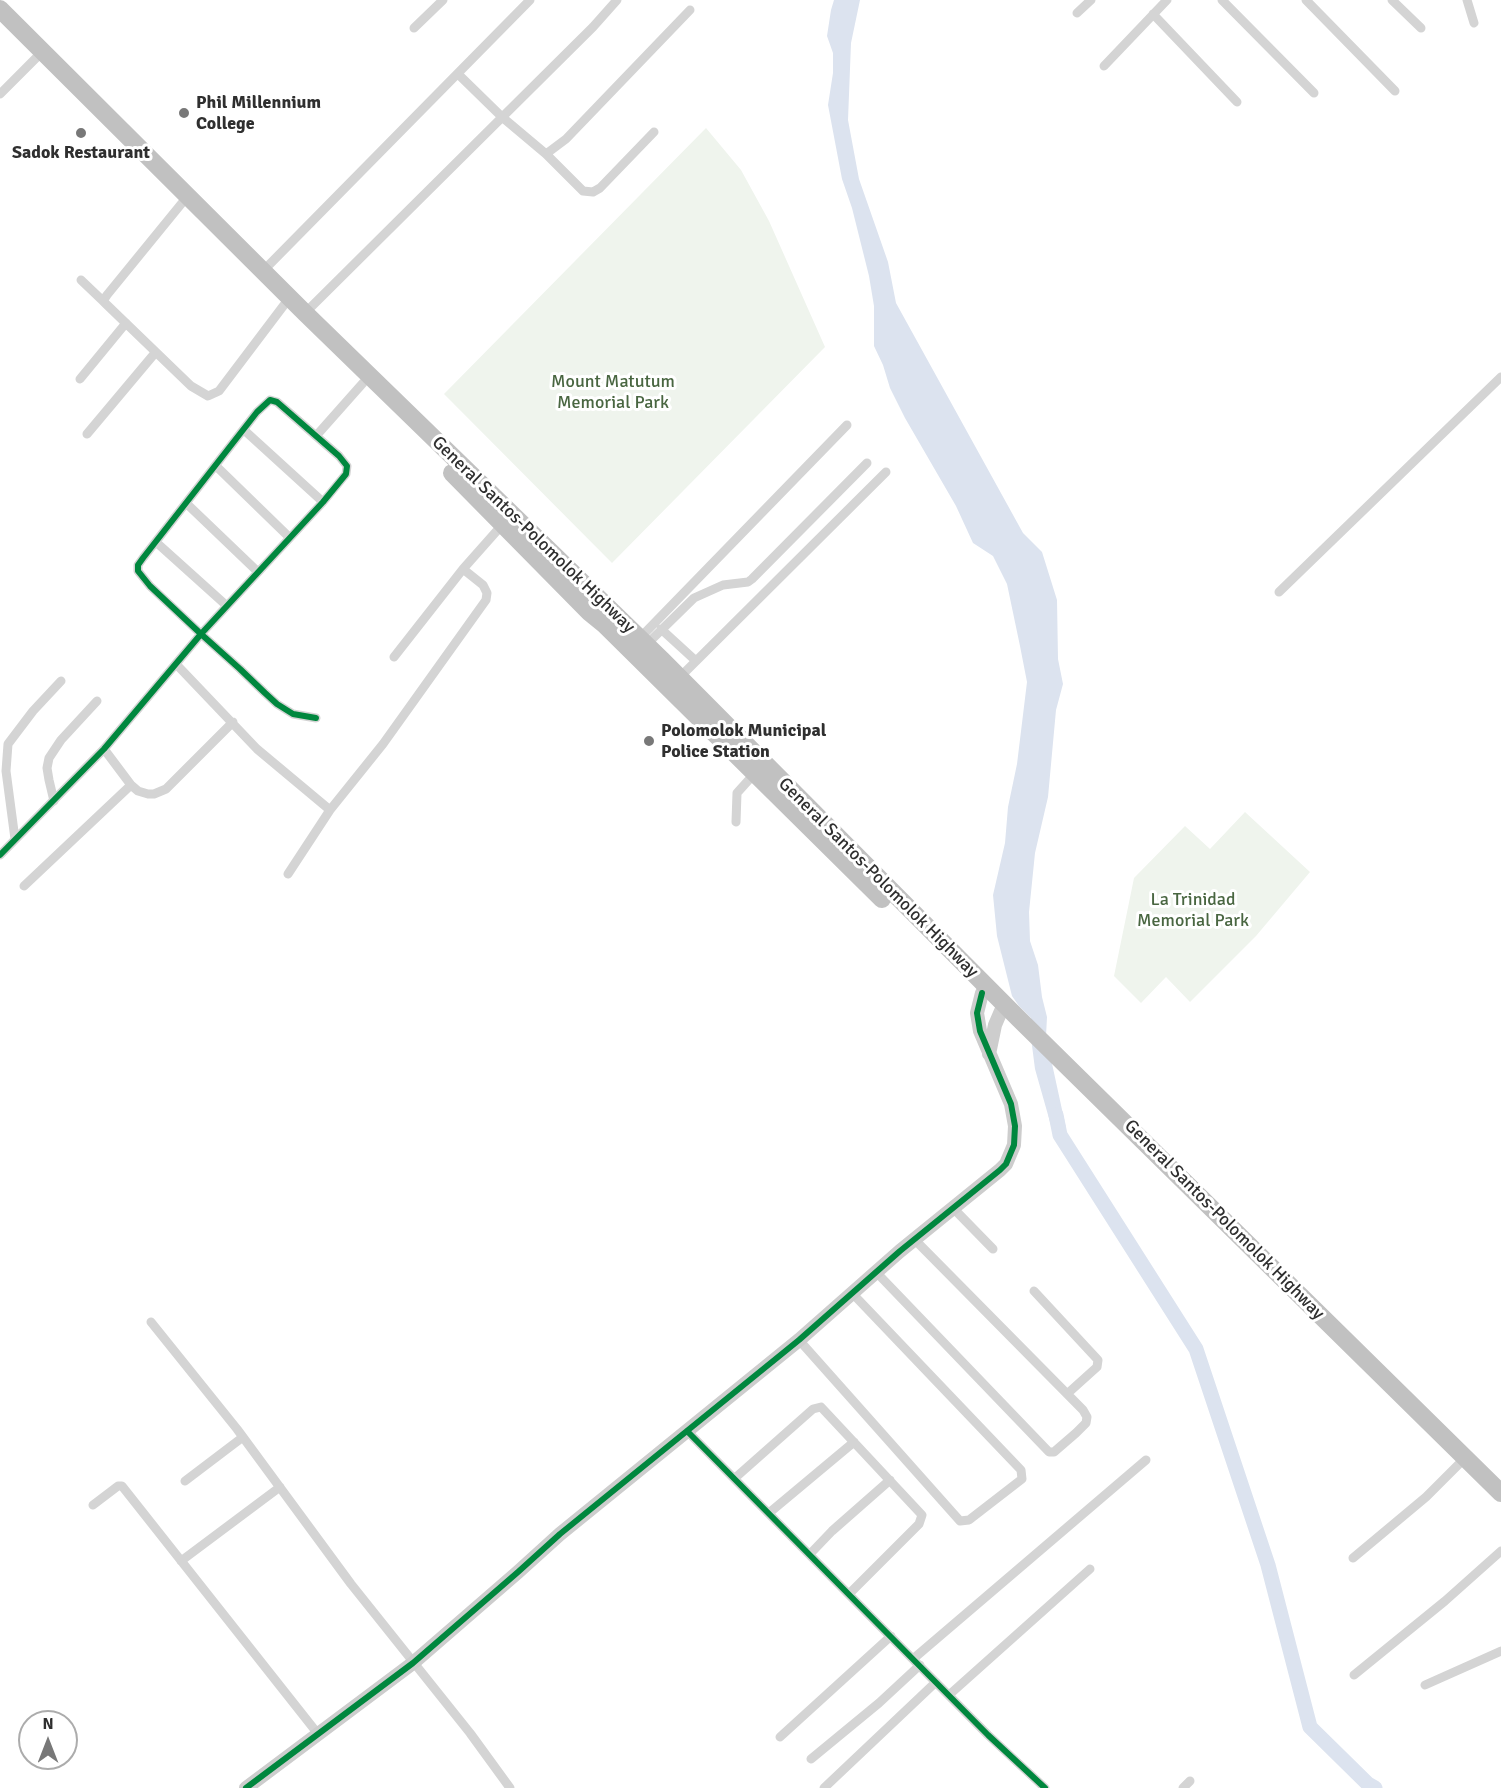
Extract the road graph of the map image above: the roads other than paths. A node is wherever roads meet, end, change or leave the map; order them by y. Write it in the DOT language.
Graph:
graph roads {
  1 [pos="443,0"];
  2 [pos="530,0"];
  3 [pos="617,0"];
  4 [pos="1091,0"];
  5 [pos="1167,0"];
  6 [pos="1222,0"];
  7 [pos="1306,0"];
  8 [pos="1392,0"];
  9 [pos="1467,0"];
  10 [pos="0,9"];
  11 [pos="690,10"];
  12 [pos="1077,13"];
  13 [pos="1153,14"];
  14 [pos="0,20"];
  15 [pos="1474,23"];
  16 [pos="414,28"];
  17 [pos="1421,28"];
  18 [pos="37,57"];
  19 [pos="1104,66"];
  20 [pos="458,74"];
  21 [pos="1395,91"];
  22 [pos="1314,93"];
  23 [pos="0,94"];
  24 [pos="1237,102"];
  25 [pos="502,117"];
  26 [pos="654,132"];
  27 [pos="546,154"];
  28 [pos="182,203"];
  29 [pos="263,271"];
  30 [pos="81,280"];
  31 [pos="103,301"];
  32 [pos="284,305"];
  33 [pos="305,313"];
  34 [pos="126,323"];
  35 [pos="155,353"];
  36 [pos="1501,377"];
  37 [pos="80,379"];
  38 [pos="363,383"];
  39 [pos="848,425"];
  40 [pos="244,430"];
  41 [pos="87,434"];
  42 [pos="316,436"];
  43 [pos="867,463"];
  44 [pos="216,466"];
  45 [pos="886,472"];
  46 [pos="323,502"];
  47 [pos="187,504"];
  48 [pos="502,525"];
  49 [pos="289,537"];
  50 [pos="157,543"];
  51 [pos="463,569"];
  52 [pos="258,572"];
  53 [pos="1279,592"];
  54 [pos="227,606"];
  55 [pos="660,629"];
  56 [pos="201,634"];
  57 [pos="643,642"];
  58 [pos="394,657"];
  59 [pos="696,661"];
  60 [pos="176,664"];
  61 [pos="679,678"];
  62 [pos="61,681"];
  63 [pos="97,701"];
  64 [pos="316,718"];
  65 [pos="233,722"];
  66 [pos="104,749"];
  67 [pos="755,773"];
  68 [pos="131,785"];
  69 [pos="54,801"];
  70 [pos="330,810"];
  71 [pos="736,822"];
  72 [pos="15,839"];
  73 [pos="0,855"];
  74 [pos="288,874"];
  75 [pos="24,886"];
  76 [pos="982,993"];
  77 [pos="1001,1011"];
  78 [pos="1020,1025"];
  79 [pos="989,1054"];
  80 [pos="1065,1068"];
  81 [pos="953,1209"];
  82 [pos="915,1240"];
  83 [pos="993,1249"];
  84 [pos="877,1272"];
  85 [pos="1034,1291"];
  86 [pos="852,1293"];
  87 [pos="151,1322"];
  88 [pos="799,1340"];
  89 [pos="1067,1394"];
  90 [pos="687,1431"];
  91 [pos="243,1437"];
  92 [pos="854,1442"];
  93 [pos="1146,1460"];
  94 [pos="1461,1463"];
  95 [pos="735,1479"];
  96 [pos="185,1480"];
  97 [pos="890,1480"];
  98 [pos="280,1488"];
  99 [pos="1501,1493"];
  100 [pos="1501,1503"];
  101 [pos="93,1505"];
  102 [pos="769,1513"];
  103 [pos="1501,1551"];
  104 [pos="810,1554"];
  105 [pos="1353,1558"];
  106 [pos="181,1561"];
  107 [pos="1090,1569"];
  108 [pos="849,1594"];
  109 [pos="891,1636"];
  110 [pos="1501,1651"];
  111 [pos="916,1662"];
  112 [pos="413,1663"];
  113 [pos="1354,1675"];
  114 [pos="936,1682"];
  115 [pos="1425,1685"];
  116 [pos="949,1695"];
  117 [pos="318,1734"];
  118 [pos="780,1737"];
  119 [pos="811,1760"];
  120 [pos="246,1788"];
  121 [pos="510,1788"];
  122 [pos="824,1788"];
  123 [pos="1045,1788"];
  1 -- 16 [label="street"];
  2 -- 20 [label="street"];
  3 -- 25 [label="street"];
  4 -- 12 [label="street"];
  5 -- 13 [label="street"];
  6 -- 22 [label="street"];
  7 -- 21 [label="street"];
  8 -- 17 [label="street"];
  9 -- 15 [label="street"];
  10 -- 29 [label="highway, General Santos-Polomolok Highway"];
  11 -- 27 [label="street"];
  13 -- 19 [label="street"];
  13 -- 24 [label="street"];
  14 -- 18 [label="highway"];
  18 -- 23 [label="street"];
  18 -- 28 [label="highway"];
  20 -- 25 [label="street"];
  20 -- 29 [label="street"];
  25 -- 27 [label="street"];
  25 -- 33 [label="street"];
  26 -- 27 [label="street"];
  28 -- 31 [label="street"];
  28 -- 32 [label="highway"];
  29 -- 33 [label="highway, General Santos-Polomolok Highway"];
  30 -- 31 [label="street"];
  31 -- 34 [label="street"];
  32 -- 35 [label="street"];
  32 -- 38 [label="highway"];
  33 -- 57 [label="highway, General Santos-Polomolok Highway"];
  34 -- 35 [label="street"];
  34 -- 37 [label="street"];
  35 -- 41 [label="street"];
  36 -- 53 [label="street"];
  38 -- 42 [label="street"];
  38 -- 48 [label="highway"];
  39 -- 57 [label="street"];
  40 -- 42 [label="street"];
  40 -- 44 [label="street"];
  40 -- 46 [label="street"];
  42 -- 46 [label="street"];
  43 -- 55 [label="street"];
  44 -- 47 [label="street"];
  44 -- 49 [label="street"];
  45 -- 59 [label="street"];
  46 -- 49 [label="street"];
  47 -- 50 [label="street"];
  47 -- 52 [label="street"];
  48 -- 51 [label="street"];
  48 -- 67 [label="highway"];
  49 -- 52 [label="street"];
  50 -- 54 [label="street"];
  50 -- 56 [label="street"];
  51 -- 58 [label="street"];
  51 -- 70 [label="street"];
  52 -- 54 [label="street"];
  54 -- 56 [label="street"];
  55 -- 57 [label="street"];
  55 -- 59 [label="street"];
  56 -- 60 [label="street"];
  56 -- 64 [label="street"];
  57 -- 61 [label="highway, General Santos-Polomolok Highway"];
  59 -- 61 [label="street"];
  60 -- 65 [label="street"];
  60 -- 66 [label="street"];
  61 -- 78 [label="highway, General Santos-Polomolok Highway"];
  62 -- 72 [label="street"];
  63 -- 69 [label="street"];
  65 -- 68 [label="street"];
  65 -- 70 [label="street"];
  66 -- 68 [label="street"];
  66 -- 69 [label="street"];
  67 -- 71 [label="street"];
  67 -- 76 [label="highway"];
  68 -- 75 [label="street"];
  69 -- 72 [label="street"];
  70 -- 74 [label="street"];
  72 -- 73 [label="street"];
  76 -- 77 [label="highway"];
  76 -- 79 [label="street"];
  77 -- 78 [label="highway"];
  77 -- 79 [label="street"];
  78 -- 80 [label="highway"];
  79 -- 81 [label="street"];
  80 -- 94 [label="highway"];
  80 -- 99 [label="highway, General Santos-Polomolok Highway"];
  81 -- 82 [label="street"];
  81 -- 83 [label="street"];
  82 -- 84 [label="street"];
  82 -- 89 [label="street"];
  84 -- 86 [label="street"];
  84 -- 89 [label="street"];
  85 -- 89 [label="street"];
  86 -- 88 [label="street"];
  86 -- 88 [label="street"];
  87 -- 91 [label="street"];
  88 -- 90 [label="street"];
  90 -- 95 [label="street"];
  90 -- 112 [label="street"];
  91 -- 96 [label="street"];
  91 -- 98 [label="street"];
  92 -- 95 [label="street"];
  92 -- 97 [label="street"];
  92 -- 102 [label="street"];
  93 -- 111 [label="street"];
  94 -- 100 [label="highway"];
  94 -- 105 [label="street"];
  95 -- 102 [label="street"];
  97 -- 104 [label="street"];
  97 -- 108 [label="street"];
  98 -- 106 [label="street"];
  98 -- 112 [label="street"];
  101 -- 106 [label="street"];
  102 -- 104 [label="street"];
  103 -- 113 [label="street"];
  104 -- 108 [label="street"];
  106 -- 117 [label="street"];
  107 -- 116 [label="street"];
  108 -- 109 [label="street"];
  109 -- 111 [label="street"];
  109 -- 118 [label="street"];
  110 -- 115 [label="street"];
  111 -- 114 [label="street"];
  111 -- 119 [label="street"];
  112 -- 117 [label="street"];
  112 -- 121 [label="street"];
  114 -- 116 [label="street"];
  114 -- 122 [label="street"];
  116 -- 123 [label="street"];
  117 -- 120 [label="street"];
}
